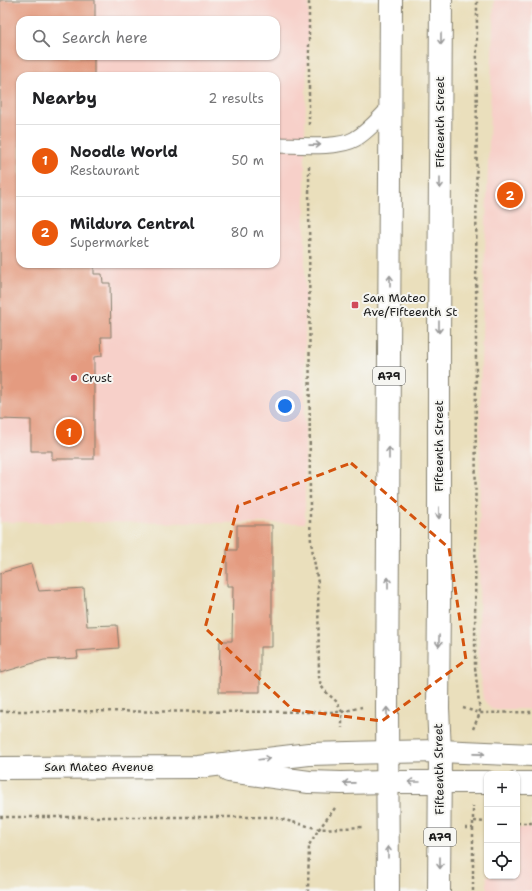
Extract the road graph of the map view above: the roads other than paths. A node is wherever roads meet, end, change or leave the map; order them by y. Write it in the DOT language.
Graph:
graph roads {
  1 [pos="391,0"];
  2 [pos="441,0"];
  3 [pos="391,106"];
  4 [pos="280,145"];
  5 [pos="440,751"];
  6 [pos="388,752"];
  7 [pos="532,755"];
  8 [pos="198,767"];
  9 [pos="0,768"];
  10 [pos="388,782"];
  11 [pos="440,782"];
  12 [pos="484,782"];
  13 [pos="520,782"];
  14 [pos="532,783"];
  15 [pos="388,891"];
  16 [pos="439,891"];
  1 -- 3 [label="main road, A79"];
  2 -- 5 [label="main road, Fifteenth Street / A79, one-way"];
  4 -- 3 [label="lane, one-way"];
  6 -- 3 [label="main road, A79, one-way"];
  5 -- 6 [label="main road, San Mateo Avenue"];
  5 -- 7 [label="main road, one-way"];
  5 -- 11 [label="main road, Fifteenth Street / A79"];
  8 -- 6 [label="main road, San Mateo Avenue, one-way"];
  6 -- 10 [label="main road, A79"];
  8 -- 9 [label="main road, San Mateo Avenue"];
  10 -- 8 [label="main road, San Mateo Avenue, one-way"];
  11 -- 10 [label="main road, San Mateo Avenue, one-way"];
  15 -- 10 [label="main road, A79, one-way"];
  11 -- 12 [label="main road"];
  11 -- 16 [label="main road, Fifteenth Street / A79, one-way"];
  13 -- 14 [label="main road"];
}
